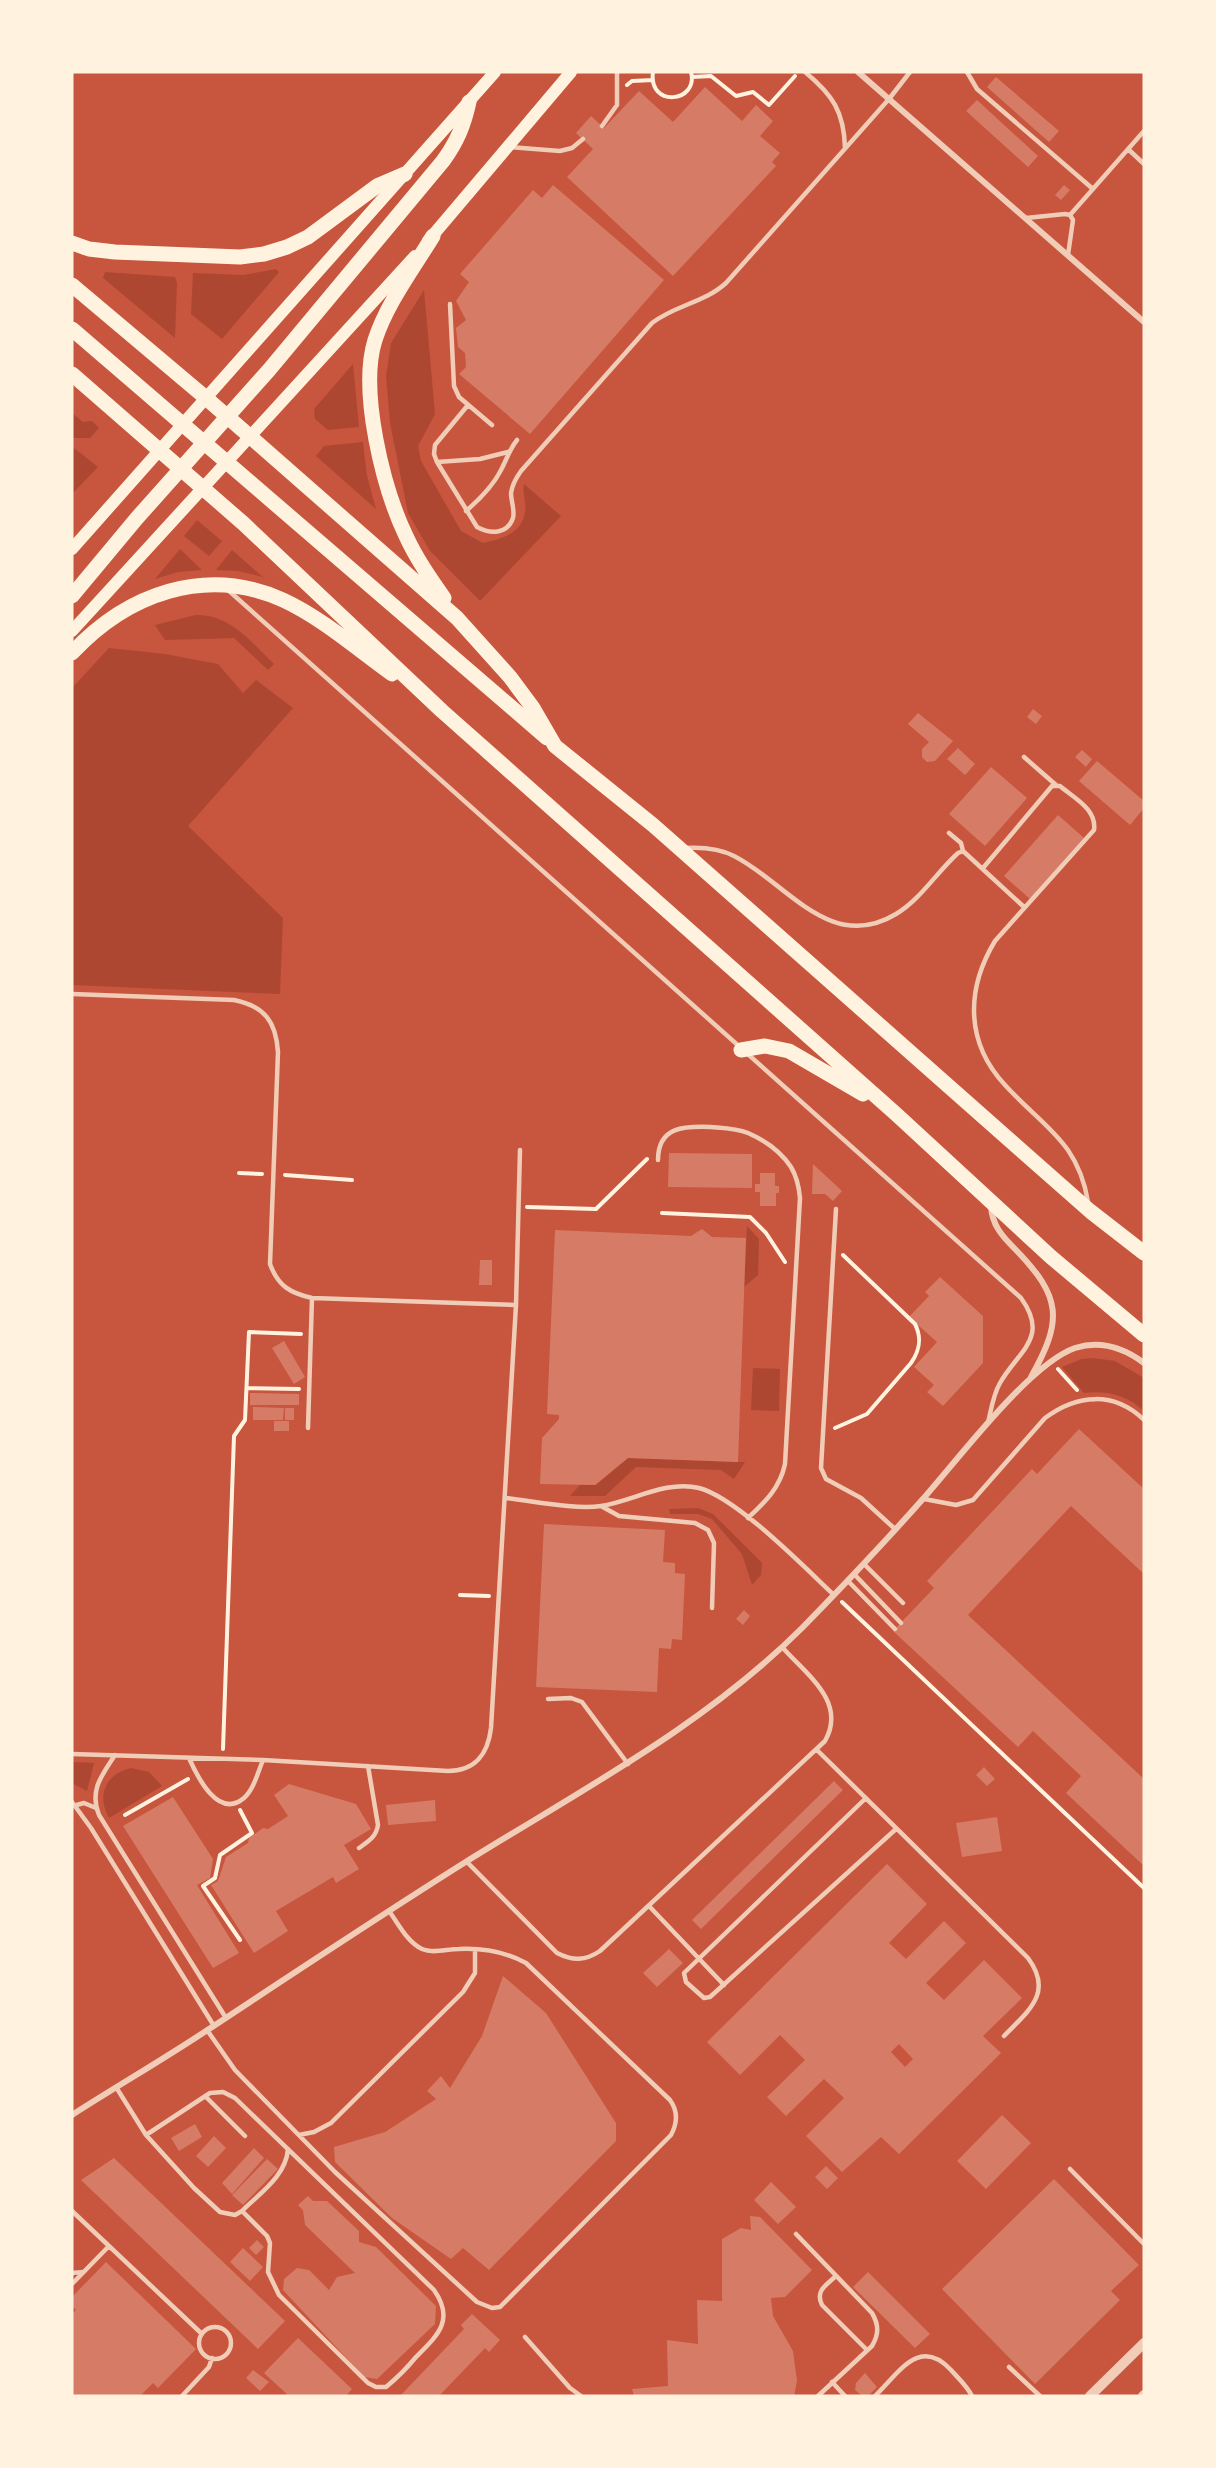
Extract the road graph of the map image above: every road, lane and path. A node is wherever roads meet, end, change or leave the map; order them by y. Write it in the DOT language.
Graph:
graph roads {
  1 [pos="495,72"];
  2 [pos="570,72"];
  3 [pos="617,72"];
  4 [pos="653,72"];
  5 [pos="798,72"];
  6 [pos="805,72"];
  7 [pos="910,72"];
  8 [pos="967,72"];
  9 [pos="860,73"];
  10 [pos="691,74"];
  11 [pos="652,80"];
  12 [pos="618,94"];
  13 [pos="889,99"];
  14 [pos="469,102"];
  15 [pos="602,126"];
  16 [pos="1144,130"];
  17 [pos="583,139"];
  18 [pos="509,147"];
  19 [pos="845,148"];
  20 [pos="1128,149"];
  21 [pos="1144,164"];
  22 [pos="405,174"];
  23 [pos="1093,189"];
  24 [pos="1070,216"];
  25 [pos="1026,218"];
  26 [pos="433,236"];
  27 [pos="72,243"];
  28 [pos="1068,255"];
  29 [pos="72,285"];
  30 [pos="450,304"];
  31 [pos="1144,322"];
  32 [pos="72,329"];
  33 [pos="72,374"];
  34 [pos="206,398"];
  35 [pos="468,405"];
  36 [pos="227,417"];
  37 [pos="183,424"];
  38 [pos="492,425"];
  39 [pos="251,437"];
  40 [pos="517,440"];
  41 [pos="204,443"];
  42 [pos="160,451"];
  43 [pos="508,453"];
  44 [pos="437,462"];
  45 [pos="227,463"];
  46 [pos="180,469"];
  47 [pos="203,489"];
  48 [pos="466,511"];
  49 [pos="72,549"];
  50 [pos="222,585"];
  51 [pos="72,596"];
  52 [pos="458,618"];
  53 [pos="72,631"];
  54 [pos="72,653"];
  55 [pos="442,711"];
  56 [pos="555,746"];
  57 [pos="1024,757"];
  58 [pos="1056,785"];
  59 [pos="949,833"];
  60 [pos="679,848"];
  61 [pos="963,851"];
  62 [pos="983,868"];
  63 [pos="1024,906"];
  64 [pos="72,994"];
  65 [pos="741,1050"];
  66 [pos="896,1114"];
  67 [pos="658,1149"];
  68 [pos="520,1150"];
  69 [pos="658,1160"];
  70 [pos="239,1173"];
  71 [pos="273,1175"];
  72 [pos="352,1180"];
  73 [pos="990,1202"];
  74 [pos="518,1206"];
  75 [pos="836,1209"];
  76 [pos="1090,1211"];
  77 [pos="662,1212"];
  78 [pos="834,1246"];
  79 [pos="1144,1253"];
  80 [pos="795,1278"];
  81 [pos="312,1298"];
  82 [pos="516,1305"];
  83 [pos="311,1335"];
  84 [pos="1144,1335"];
  85 [pos="1052,1361"];
  86 [pos="1144,1363"];
  87 [pos="1029,1380"];
  88 [pos="247,1388"];
  89 [pos="309,1390"];
  90 [pos="1085,1399"];
  91 [pos="1144,1420"];
  92 [pos="987,1425"];
  93 [pos="308,1428"];
  94 [pos="823,1432"];
  95 [pos="506,1498"];
  96 [pos="924,1498"];
  97 [pos="601,1506"];
  98 [pos="748,1518"];
  99 [pos="895,1529"];
  100 [pos="864,1564"];
  101 [pos="854,1574"];
  102 [pos="848,1581"];
  103 [pos="460,1595"];
  104 [pos="834,1595"];
  105 [pos="500,1597"];
  106 [pos="903,1603"];
  107 [pos="712,1608"];
  108 [pos="901,1623"];
  109 [pos="895,1629"];
  110 [pos="782,1647"];
  111 [pos="548,1699"];
  112 [pos="817,1750"];
  113 [pos="72,1754"];
  114 [pos="115,1755"];
  115 [pos="189,1758"];
  116 [pos="222,1759"];
  117 [pos="263,1760"];
  118 [pos="628,1764"];
  119 [pos="368,1766"];
  120 [pos="196,1774"];
  121 [pos="866,1798"];
  122 [pos="236,1802"];
  123 [pos="73,1804"];
  124 [pos="96,1808"];
  125 [pos="125,1815"];
  126 [pos="896,1829"];
  127 [pos="359,1848"];
  128 [pos="467,1862"];
  129 [pos="1144,1888"];
  130 [pos="649,1906"];
  131 [pos="388,1911"];
  132 [pos="240,1940"];
  133 [pos="475,1950"];
  134 [pos="699,1959"];
  135 [pos="724,1985"];
  136 [pos="226,2018"];
  137 [pos="211,2028"];
  138 [pos="1004,2036"];
  139 [pos="116,2086"];
  140 [pos="205,2096"];
  141 [pos="72,2115"];
  142 [pos="146,2135"];
  143 [pos="299,2135"];
  144 [pos="245,2136"];
  145 [pos="288,2149"];
  146 [pos="1070,2169"];
  147 [pos="72,2211"];
  148 [pos="242,2211"];
  149 [pos="796,2234"];
  150 [pos="1144,2244"];
  151 [pos="109,2246"];
  152 [pos="83,2272"];
  153 [pos="72,2273"];
  154 [pos="836,2276"];
  155 [pos="72,2284"];
  156 [pos="202,2334"];
  157 [pos="525,2337"];
  158 [pos="1144,2343"];
  159 [pos="867,2350"];
  160 [pos="212,2358"];
  161 [pos="1009,2367"];
  162 [pos="832,2382"];
  163 [pos="182,2396"];
  164 [pos="581,2396"];
  165 [pos="818,2396"];
  166 [pos="845,2396"];
  167 [pos="875,2396"];
  168 [pos="972,2396"];
  169 [pos="1040,2396"];
  170 [pos="1090,2396"];
  1 -- 14 [label="main road"];
  2 -- 18 [label="main road"];
  3 -- 12 [label="lane"];
  4 -- 11 [label="path"];
  5 -- 10 [label="path"];
  6 -- 19 [label="lane"];
  7 -- 13 [label="lane"];
  8 -- 23 [label="lane"];
  9 -- 13 [label="street"];
  10 -- 11 [label="path"];
  11 -- 12 [label="path"];
  12 -- 15 [label="lane"];
  13 -- 19 [label="lane"];
  13 -- 25 [label="street"];
  14 -- 22 [label="main road"];
  14 -- 36 [label="main road"];
  16 -- 20 [label="lane"];
  17 -- 18 [label="lane"];
  18 -- 26 [label="main road"];
  19 -- 48 [label="lane"];
  20 -- 21 [label="lane"];
  20 -- 23 [label="lane"];
  22 -- 27 [label="main road"];
  22 -- 34 [label="main road"];
  23 -- 24 [label="lane"];
  24 -- 25 [label="lane"];
  24 -- 28 [label="lane"];
  25 -- 28 [label="street"];
  26 -- 39 [label="main road"];
  26 -- 52 [label="main road"];
  28 -- 31 [label="street"];
  29 -- 34 [label="main road"];
  30 -- 35 [label="lane"];
  32 -- 37 [label="main road"];
  33 -- 42 [label="main road"];
  34 -- 36 [label="main road"];
  34 -- 37 [label="main road"];
  35 -- 38 [label="lane"];
  35 -- 44 [label="lane"];
  36 -- 39 [label="main road"];
  36 -- 41 [label="main road"];
  37 -- 41 [label="main road"];
  37 -- 42 [label="main road"];
  39 -- 45 [label="main road"];
  39 -- 52 [label="main road"];
  40 -- 43 [label="lane"];
  41 -- 45 [label="main road"];
  41 -- 46 [label="main road"];
  42 -- 46 [label="main road"];
  42 -- 49 [label="main road"];
  43 -- 44 [label="lane"];
  43 -- 48 [label="lane"];
  44 -- 48 [label="lane"];
  45 -- 47 [label="main road"];
  45 -- 56 [label="main road"];
  46 -- 47 [label="main road"];
  46 -- 51 [label="main road"];
  47 -- 53 [label="main road"];
  47 -- 55 [label="main road"];
  50 -- 54 [label="main road"];
  50 -- 55 [label="main road"];
  50 -- 65 [label="lane"];
  52 -- 56 [label="main road"];
  55 -- 66 [label="main road"];
  56 -- 60 [label="main road"];
  57 -- 58 [label="lane"];
  58 -- 62 [label="lane"];
  58 -- 63 [label="lane"];
  59 -- 61 [label="lane"];
  60 -- 61 [label="lane"];
  60 -- 76 [label="main road"];
  61 -- 62 [label="lane"];
  62 -- 63 [label="lane"];
  63 -- 76 [label="lane"];
  64 -- 71 [label="lane"];
  65 -- 66 [label="main road"];
  65 -- 92 [label="lane"];
  66 -- 73 [label="main road"];
  67 -- 69 [label="lane"];
  67 -- 74 [label="path"];
  67 -- 80 [label="lane"];
  68 -- 74 [label="lane"];
  70 -- 71 [label="path"];
  71 -- 72 [label="path"];
  71 -- 81 [label="lane"];
  73 -- 84 [label="main road"];
  73 -- 87 [label="street"];
  74 -- 82 [label="lane"];
  75 -- 78 [label="lane"];
  76 -- 79 [label="main road"];
  77 -- 80 [label="path"];
  78 -- 94 [label="lane"];
  78 -- 94 [label="path"];
  80 -- 98 [label="lane"];
  81 -- 82 [label="lane"];
  81 -- 83 [label="lane"];
  82 -- 95 [label="lane"];
  83 -- 88 [label="path"];
  83 -- 89 [label="lane"];
  85 -- 86 [label="street"];
  85 -- 87 [label="street"];
  85 -- 90 [label="path"];
  87 -- 92 [label="street"];
  88 -- 89 [label="path"];
  88 -- 116 [label="path"];
  89 -- 93 [label="lane"];
  90 -- 91 [label="lane"];
  90 -- 96 [label="lane"];
  92 -- 96 [label="street"];
  94 -- 99 [label="lane"];
  95 -- 97 [label="lane"];
  95 -- 105 [label="lane"];
  96 -- 99 [label="street"];
  97 -- 98 [label="lane"];
  97 -- 107 [label="lane"];
  98 -- 104 [label="lane"];
  99 -- 100 [label="street"];
  100 -- 101 [label="street"];
  100 -- 106 [label="lane"];
  101 -- 102 [label="street"];
  101 -- 108 [label="lane"];
  102 -- 104 [label="street"];
  102 -- 109 [label="lane"];
  103 -- 105 [label="path"];
  104 -- 110 [label="street"];
  104 -- 129 [label="path"];
  105 -- 119 [label="lane"];
  110 -- 112 [label="lane"];
  110 -- 118 [label="street"];
  111 -- 118 [label="lane"];
  112 -- 121 [label="lane"];
  112 -- 130 [label="lane"];
  113 -- 114 [label="lane"];
  114 -- 115 [label="lane"];
  114 -- 124 [label="lane"];
  115 -- 116 [label="lane"];
  115 -- 120 [label="lane"];
  116 -- 117 [label="lane"];
  117 -- 119 [label="lane"];
  117 -- 122 [label="lane"];
  118 -- 128 [label="street"];
  119 -- 127 [label="lane"];
  120 -- 122 [label="lane"];
  120 -- 125 [label="path"];
  121 -- 126 [label="lane"];
  121 -- 134 [label="lane"];
  122 -- 132 [label="path"];
  123 -- 124 [label="lane"];
  123 -- 137 [label="lane"];
  124 -- 136 [label="lane"];
  126 -- 135 [label="lane"];
  126 -- 138 [label="lane"];
  128 -- 130 [label="lane"];
  128 -- 131 [label="street"];
  130 -- 134 [label="lane"];
  131 -- 133 [label="lane"];
  131 -- 136 [label="street"];
  133 -- 143 [label="lane"];
  133 -- 143 [label="lane"];
  134 -- 135 [label="lane"];
  134 -- 135 [label="lane"];
  136 -- 137 [label="street"];
  137 -- 139 [label="street"];
  137 -- 143 [label="lane"];
  139 -- 141 [label="street"];
  139 -- 142 [label="lane"];
  140 -- 142 [label="lane"];
  140 -- 144 [label="lane"];
  140 -- 145 [label="lane"];
  142 -- 148 [label="lane"];
  145 -- 148 [label="lane"];
  145 -- 148 [label="lane"];
  146 -- 150 [label="lane"];
  147 -- 151 [label="lane"];
  149 -- 154 [label="lane"];
  151 -- 152 [label="lane"];
  151 -- 156 [label="lane"];
  152 -- 153 [label="lane"];
  152 -- 155 [label="lane"];
  154 -- 159 [label="lane"];
  154 -- 159 [label="lane"];
  156 -- 160 [label="lane"];
  156 -- 160 [label="lane"];
  157 -- 164 [label="lane"];
  158 -- 170 [label="street"];
  159 -- 162 [label="lane"];
  160 -- 163 [label="lane"];
  161 -- 169 [label="lane"];
  162 -- 165 [label="lane"];
  162 -- 166 [label="lane"];
  167 -- 168 [label="lane"];
}
